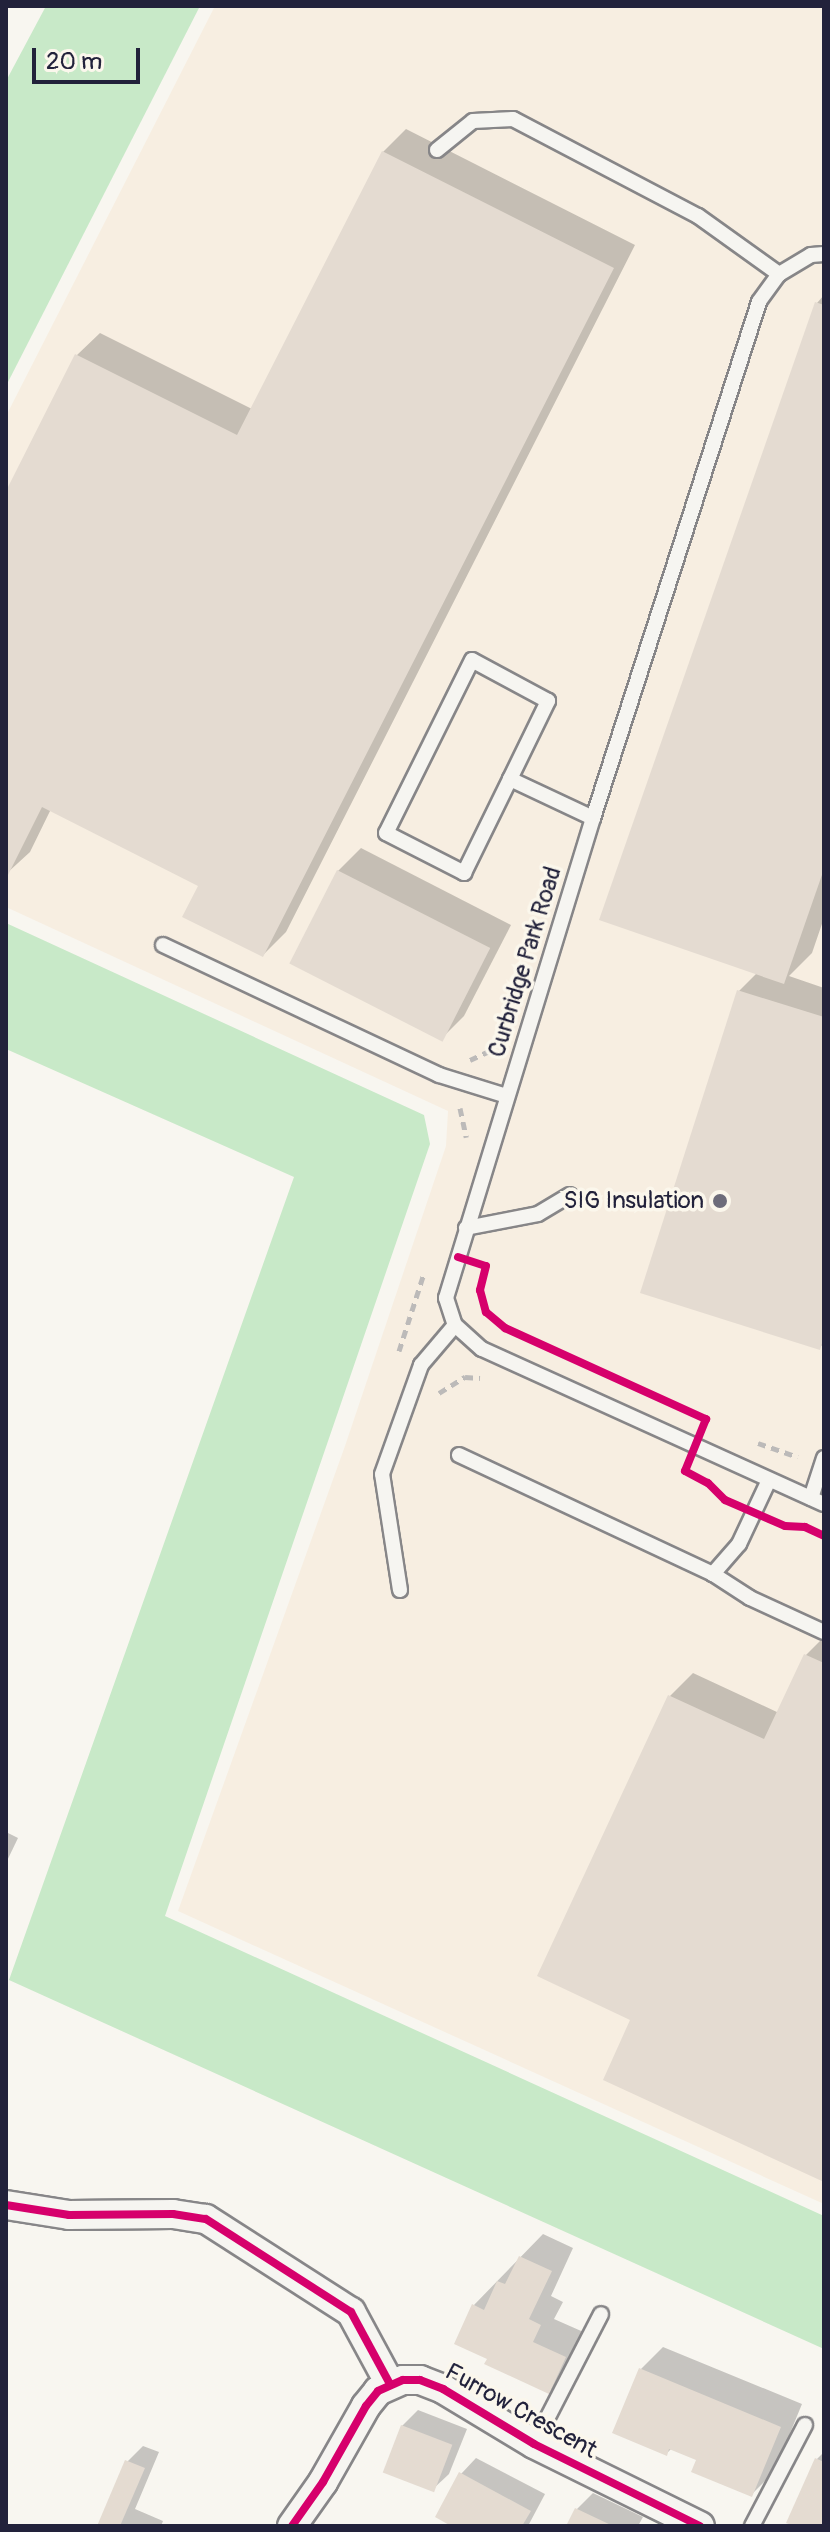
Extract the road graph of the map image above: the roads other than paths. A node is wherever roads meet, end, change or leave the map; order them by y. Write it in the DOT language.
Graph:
graph roads {
  1 [pos="437,150"];
  2 [pos="824,254"];
  3 [pos="779,274"];
  4 [pos="510,779"];
  5 [pos="593,818"];
  6 [pos="163,945"];
  7 [pos="507,1096"];
  8 [pos="570,1195"];
  9 [pos="466,1228"];
  10 [pos="455,1325"];
  11 [pos="459,1455"];
  12 [pos="822,1463"];
  13 [pos="769,1480"];
  14 [pos="818,1501"];
  15 [pos="713,1574"];
  16 [pos="400,1590"];
  17 [pos="824,1632"];
  18 [pos="6,2205"];
  19 [pos="601,2314"];
  20 [pos="390,2384"];
  21 [pos="805,2425"];
  22 [pos="534,2444"];
  23 [pos="664,2518"];
  24 [pos="292,2526"];
  25 [pos="700,2526"];
  26 [pos="752,2526"];
  1 -- 3 [label="lane"];
  2 -- 3 [label="lane, Curbridge Park Road"];
  3 -- 5 [label="lane, Curbridge Park Road"];
  4 -- 4 [label="lane"];
  4 -- 5 [label="lane"];
  5 -- 7 [label="lane, Curbridge Park Road"];
  6 -- 7 [label="lane"];
  7 -- 9 [label="lane, Curbridge Park Road"];
  8 -- 9 [label="lane"];
  9 -- 10 [label="lane, Curbridge Park Road"];
  10 -- 13 [label="lane"];
  10 -- 16 [label="lane"];
  11 -- 15 [label="lane"];
  12 -- 14 [label="lane"];
  13 -- 14 [label="lane"];
  13 -- 15 [label="lane"];
  15 -- 17 [label="lane"];
  18 -- 20 [label="street"];
  19 -- 22 [label="lane"];
  20 -- 22 [label="street, Furrow Crescent"];
  20 -- 24 [label="street"];
  21 -- 26 [label="lane"];
  22 -- 23 [label="street, Furrow Crescent"];
  23 -- 25 [label="street, Furrow Crescent"];
}
